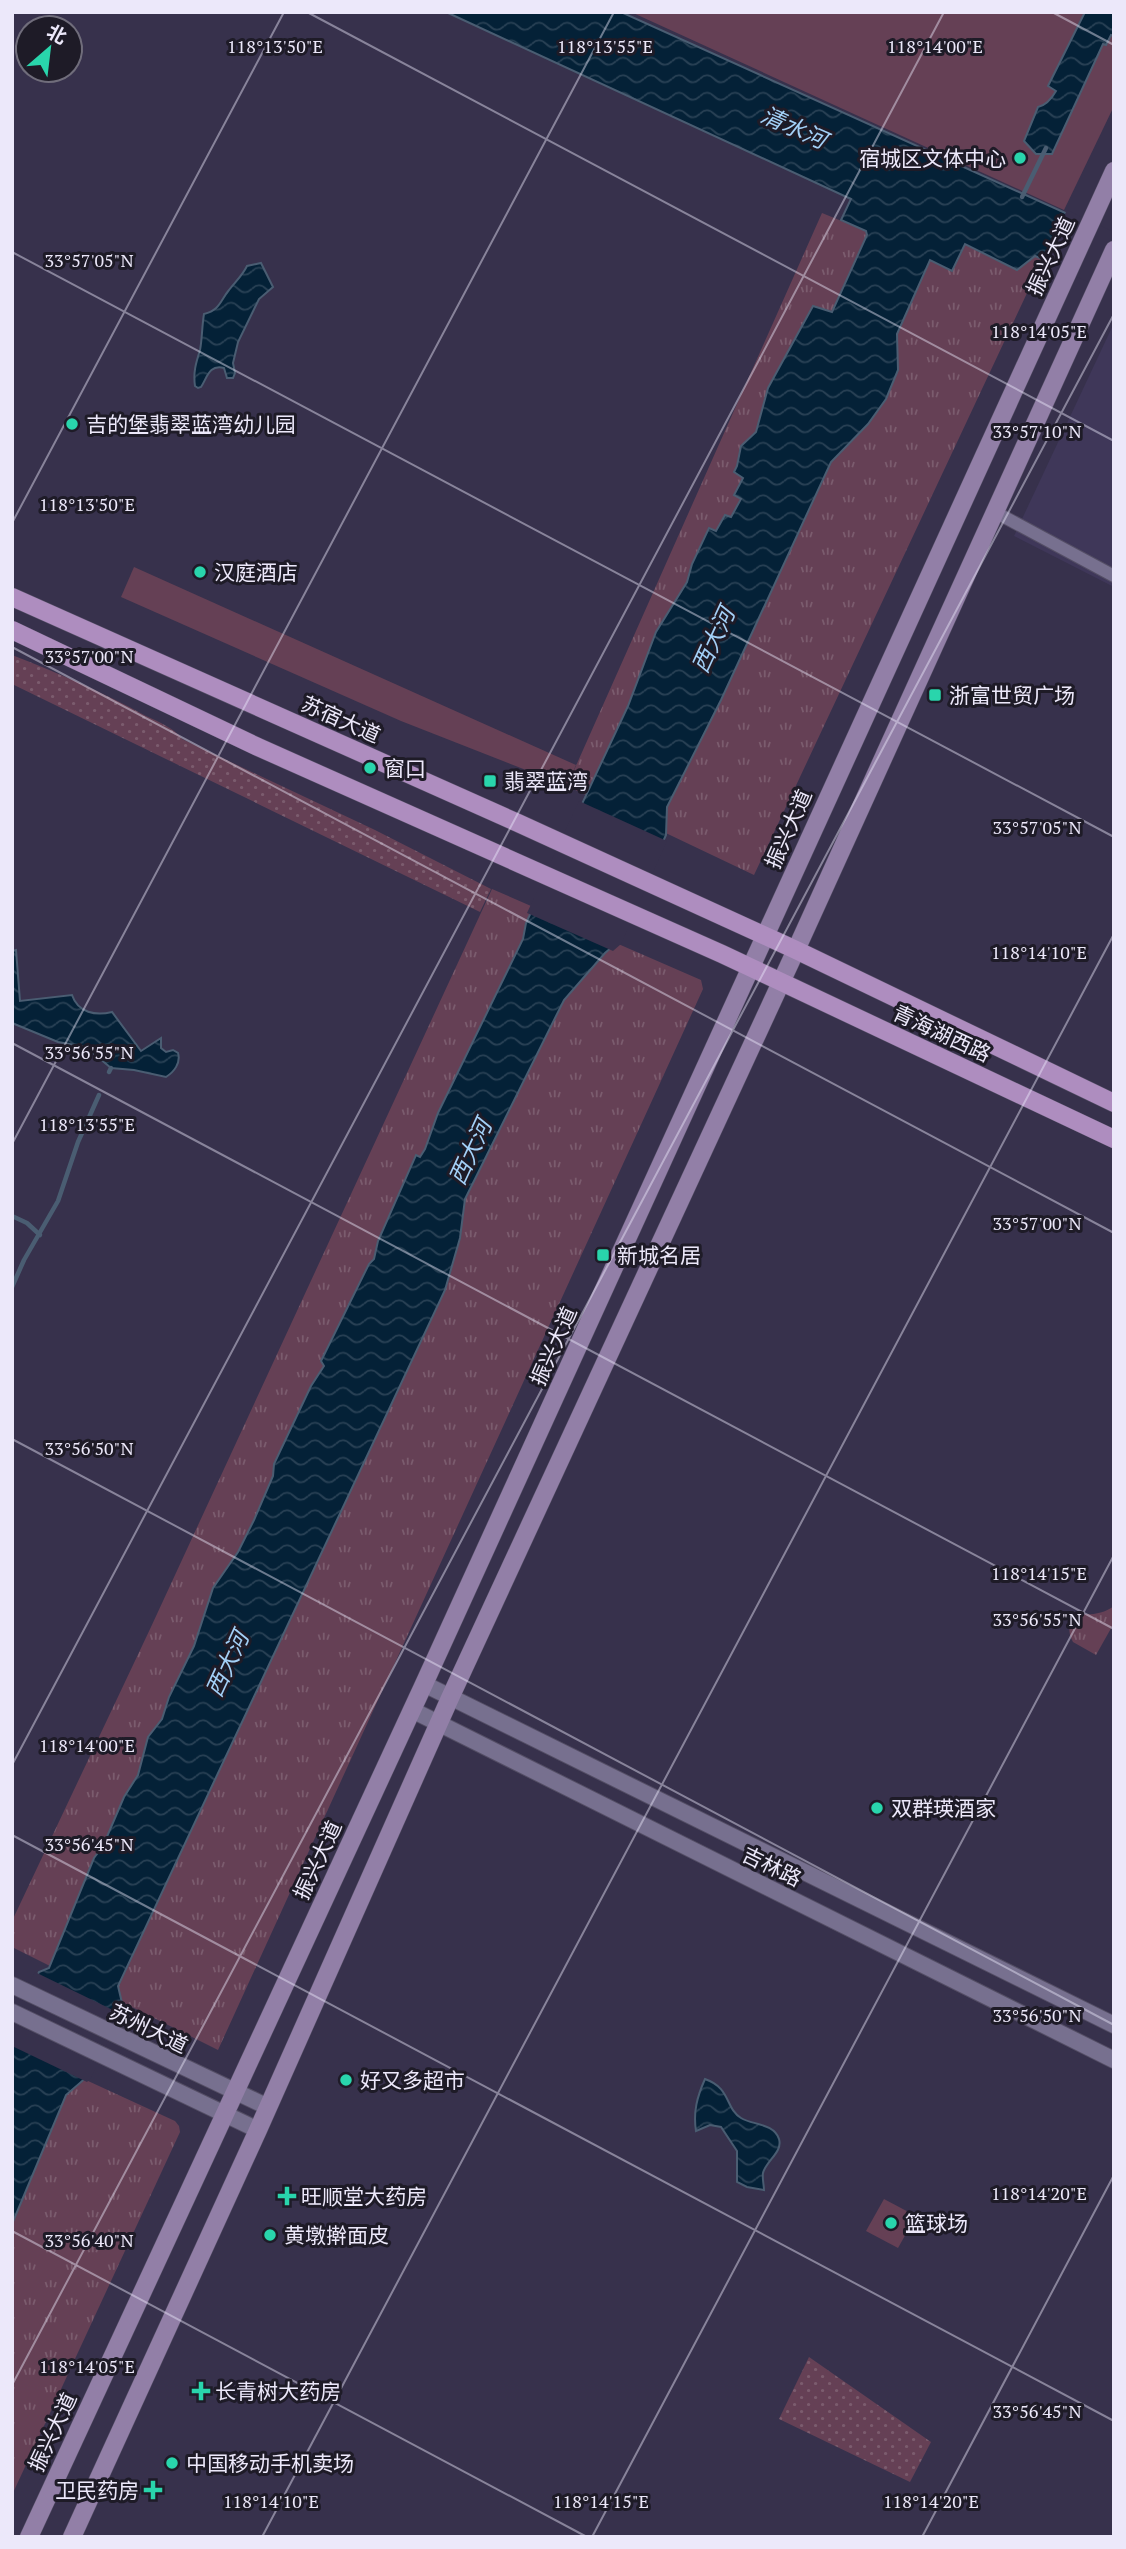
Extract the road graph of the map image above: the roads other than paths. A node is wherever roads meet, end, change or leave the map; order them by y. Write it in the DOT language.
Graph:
graph roads {
  1 [pos="1114,171"];
  2 [pos="1114,250"];
  3 [pos="995,512"];
  4 [pos="1114,576"];
  5 [pos="12,597"];
  6 [pos="12,629"];
  7 [pos="764,936"];
  8 [pos="796,950"];
  9 [pos="750,969"];
  10 [pos="780,983"];
  11 [pos="1114,1103"];
  12 [pos="1114,1139"];
  13 [pos="424,1684"];
  14 [pos="450,1698"];
  15 [pos="412,1710"];
  16 [pos="439,1724"];
  17 [pos="12,1985"];
  18 [pos="12,2012"];
  19 [pos="1114,2025"];
  20 [pos="1114,2060"];
  21 [pos="234,2091"];
  22 [pos="268,2107"];
  23 [pos="223,2114"];
  24 [pos="258,2130"];
  25 [pos="29,2537"];
  26 [pos="72,2537"];
  1 -- 7 [label="main road, 振兴大道"];
  2 -- 3 [label="main road"];
  3 -- 4 [label="street"];
  3 -- 8 [label="main road"];
  5 -- 7 [label="main road, 苏宿大道"];
  6 -- 9 [label="main road"];
  7 -- 8 [label="main road, 青海湖西路"];
  7 -- 9 [label="main road, 振兴大道"];
  8 -- 10 [label="main road"];
  8 -- 11 [label="main road, 青海湖西路"];
  9 -- 10 [label="main road, 青海湖西路"];
  9 -- 13 [label="main road, 振兴大道"];
  10 -- 12 [label="main road, 青海湖西路"];
  10 -- 14 [label="main road"];
  13 -- 14 [label="street, 吉林路"];
  13 -- 15 [label="main road, 振兴大道"];
  14 -- 16 [label="main road"];
  14 -- 19 [label="street, 吉林路"];
  15 -- 16 [label="street, 吉林路"];
  15 -- 21 [label="main road, 振兴大道"];
  16 -- 20 [label="street, 吉林路"];
  16 -- 22 [label="main road"];
  17 -- 21 [label="street, 苏州大道"];
  18 -- 23 [label="street"];
  21 -- 22 [label="street, 苏州大道"];
  21 -- 23 [label="main road, 振兴大道"];
  22 -- 24 [label="main road"];
  23 -- 24 [label="street"];
  23 -- 25 [label="main road, 振兴大道"];
  24 -- 26 [label="main road"];
}
